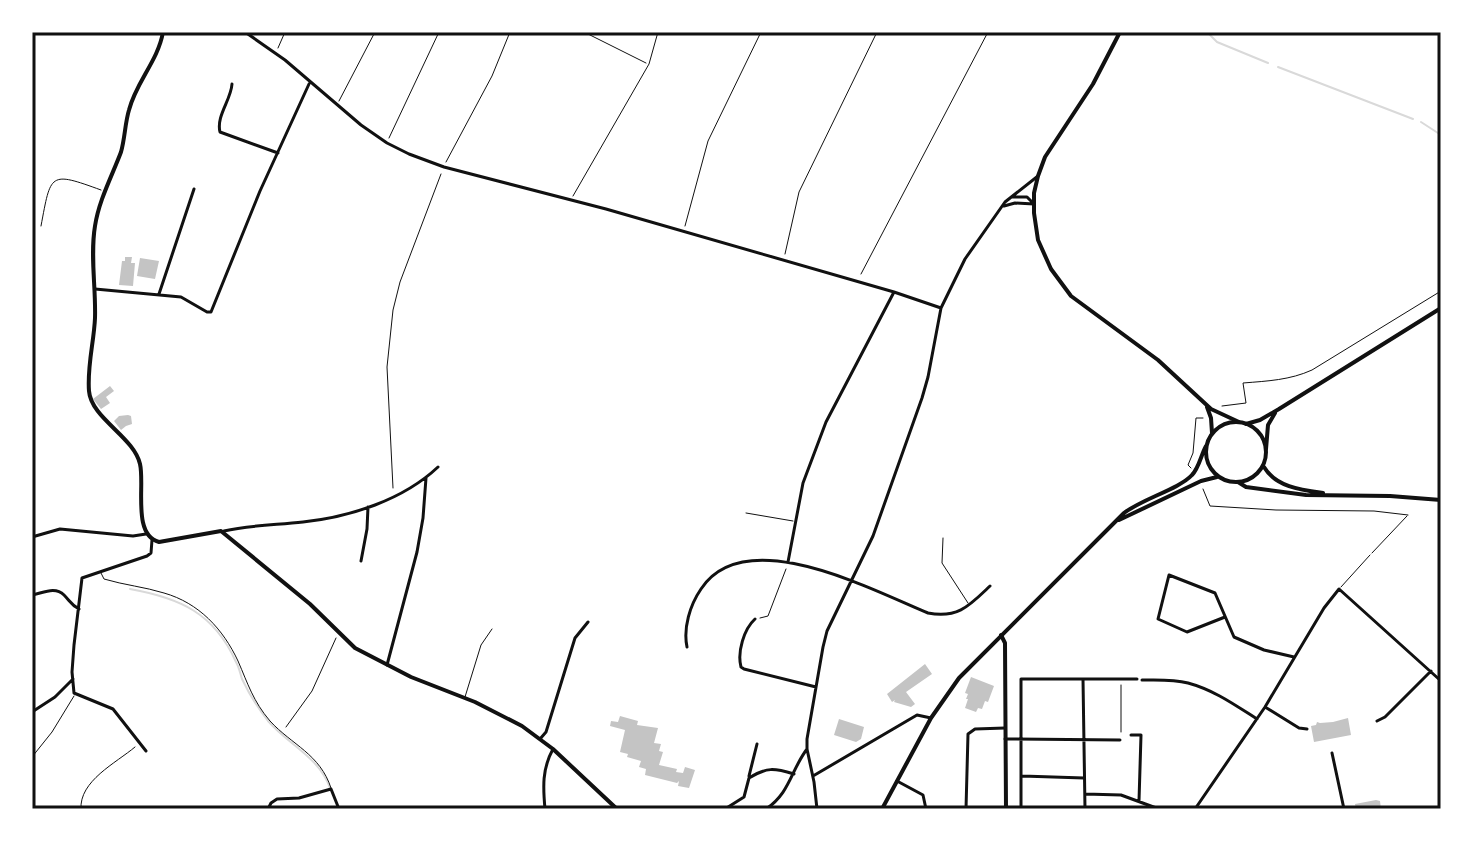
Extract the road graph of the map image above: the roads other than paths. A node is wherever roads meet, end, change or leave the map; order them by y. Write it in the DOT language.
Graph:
graph roads {
  1 [pos="163,32"];
  2 [pos="245,32"];
  3 [pos="1120,32"];
  4 [pos="310,82"];
  5 [pos="232,84"];
  6 [pos="278,153"];
  7 [pos="1038,176"];
  8 [pos="194,189"];
  9 [pos="106,191"];
  10 [pos="1012,197"];
  11 [pos="1034,204"];
  12 [pos="1004,206"];
  13 [pos="41,226"];
  14 [pos="95,289"];
  15 [pos="894,292"];
  16 [pos="159,294"];
  17 [pos="941,308"];
  18 [pos="1441,308"];
  19 [pos="1206,405"];
  20 [pos="1279,409"];
  21 [pos="1239,422"];
  22 [pos="1246,424"];
  23 [pos="1212,433"];
  24 [pos="1206,446"];
  25 [pos="1266,449"];
  26 [pos="1263,465"];
  27 [pos="438,467"];
  28 [pos="1219,477"];
  29 [pos="426,478"];
  30 [pos="1238,482"];
  31 [pos="1329,494"];
  32 [pos="1441,500"];
  33 [pos="368,507"];
  34 [pos="746,513"];
  35 [pos="1117,521"];
  36 [pos="795,522"];
  37 [pos="221,531"];
  38 [pos="146,534"];
  39 [pos="32,537"];
  40 [pos="943,538"];
  41 [pos="152,540"];
  42 [pos="1370,555"];
  43 [pos="361,561"];
  44 [pos="788,563"];
  45 [pos="101,573"];
  46 [pos="851,581"];
  47 [pos="990,586"];
  48 [pos="1339,589"];
  49 [pos="32,595"];
  50 [pos="970,606"];
  51 [pos="79,609"];
  52 [pos="1225,617"];
  53 [pos="755,619"];
  54 [pos="588,622"];
  55 [pos="492,629"];
  56 [pos="1001,635"];
  57 [pos="687,647"];
  58 [pos="1294,657"];
  59 [pos="387,665"];
  60 [pos="1431,671"];
  61 [pos="73,679"];
  62 [pos="1083,679"];
  63 [pos="1441,681"];
  64 [pos="816,687"];
  65 [pos="74,693"];
  66 [pos="465,698"];
  67 [pos="1265,707"];
  68 [pos="32,712"];
  69 [pos="931,718"];
  70 [pos="1257,719"];
  71 [pos="1377,721"];
  72 [pos="1005,728"];
  73 [pos="1307,729"];
  74 [pos="1131,735"];
  75 [pos="540,739"];
  76 [pos="1005,739"];
  77 [pos="1083,739"];
  78 [pos="1021,740"];
  79 [pos="1120,740"];
  80 [pos="757,744"];
  81 [pos="553,749"];
  82 [pos="807,749"];
  83 [pos="146,751"];
  84 [pos="1332,753"];
  85 [pos="32,757"];
  86 [pos="794,774"];
  87 [pos="813,776"];
  88 [pos="1022,776"];
  89 [pos="749,778"];
  90 [pos="1084,778"];
  91 [pos="897,781"];
  92 [pos="331,789"];
  93 [pos="1084,794"];
  94 [pos="1139,801"];
  95 [pos="268,809"];
  96 [pos="339,809"];
  97 [pos="545,809"];
  98 [pos="617,809"];
  99 [pos="725,809"];
  100 [pos="766,809"];
  101 [pos="817,809"];
  102 [pos="882,809"];
  103 [pos="926,809"];
  104 [pos="966,809"];
  105 [pos="1006,809"];
  106 [pos="1021,809"];
  107 [pos="1085,809"];
  108 [pos="1159,809"];
  109 [pos="1195,809"];
  110 [pos="1344,809"];
  1 -- 9 [label="street"];
  2 -- 4 [label="street"];
  3 -- 7 [label="street"];
  4 -- 6 [label="street"];
  4 -- 15 [label="street"];
  5 -- 6 [label="street"];
  6 -- 16 [label="street"];
  7 -- 10 [label="street"];
  7 -- 11 [label="street"];
  8 -- 16 [label="street"];
  9 -- 13 [label="lane"];
  9 -- 14 [label="street"];
  10 -- 11 [label="street"];
  10 -- 12 [label="street"];
  11 -- 12 [label="street"];
  11 -- 19 [label="street"];
  12 -- 17 [label="street"];
  14 -- 16 [label="street"];
  14 -- 38 [label="street"];
  15 -- 17 [label="street"];
  15 -- 36 [label="street"];
  17 -- 46 [label="street"];
  18 -- 20 [label="street"];
  19 -- 21 [label="street"];
  19 -- 23 [label="street"];
  20 -- 22 [label="street"];
  20 -- 25 [label="street"];
  21 -- 22 [label="street"];
  21 -- 23 [label="street"];
  22 -- 25 [label="street"];
  23 -- 24 [label="street"];
  24 -- 28 [label="street"];
  24 -- 35 [label="street"];
  25 -- 26 [label="street"];
  26 -- 30 [label="street"];
  26 -- 31 [label="street"];
  27 -- 29 [label="street"];
  28 -- 30 [label="street"];
  28 -- 35 [label="street"];
  29 -- 33 [label="street"];
  29 -- 59 [label="street"];
  30 -- 31 [label="street"];
  31 -- 32 [label="street"];
  33 -- 37 [label="street"];
  33 -- 43 [label="street"];
  34 -- 36 [label="lane"];
  35 -- 56 [label="street"];
  36 -- 44 [label="street"];
  37 -- 41 [label="street"];
  37 -- 59 [label="street"];
  38 -- 39 [label="street"];
  38 -- 41 [label="street"];
  40 -- 50 [label="lane"];
  41 -- 45 [label="street"];
  42 -- 48 [label="lane"];
  44 -- 46 [label="street"];
  44 -- 57 [label="street"];
  45 -- 51 [label="street"];
  45 -- 92 [label="lane"];
  46 -- 50 [label="street"];
  46 -- 64 [label="street"];
  47 -- 50 [label="street"];
  48 -- 58 [label="street"];
  48 -- 60 [label="street"];
  49 -- 51 [label="street"];
  51 -- 61 [label="street"];
  52 -- 52 [label="street"];
  52 -- 58 [label="street"];
  53 -- 64 [label="street"];
  54 -- 75 [label="street"];
  55 -- 66 [label="lane"];
  56 -- 69 [label="street"];
  56 -- 72 [label="street"];
  58 -- 67 [label="street"];
  59 -- 66 [label="street"];
  60 -- 63 [label="street"];
  60 -- 71 [label="street"];
  61 -- 65 [label="street"];
  61 -- 68 [label="street"];
  62 -- 70 [label="street"];
  62 -- 77 [label="street"];
  62 -- 78 [label="street"];
  64 -- 82 [label="street"];
  65 -- 83 [label="street"];
  65 -- 85 [label="lane"];
  66 -- 75 [label="street"];
  67 -- 70 [label="street"];
  67 -- 73 [label="street"];
  69 -- 87 [label="street"];
  69 -- 91 [label="street"];
  70 -- 109 [label="street"];
  72 -- 76 [label="street"];
  72 -- 104 [label="street"];
  74 -- 94 [label="street"];
  75 -- 81 [label="street"];
  76 -- 78 [label="street"];
  76 -- 105 [label="street"];
  77 -- 78 [label="street"];
  77 -- 79 [label="street"];
  77 -- 90 [label="street"];
  78 -- 88 [label="street"];
  80 -- 89 [label="street"];
  81 -- 97 [label="street"];
  81 -- 98 [label="street"];
  82 -- 86 [label="street"];
  82 -- 87 [label="street"];
  84 -- 110 [label="street"];
  86 -- 89 [label="street"];
  86 -- 100 [label="street"];
  87 -- 101 [label="street"];
  88 -- 90 [label="street"];
  88 -- 106 [label="street"];
  89 -- 99 [label="street"];
  90 -- 93 [label="street"];
  91 -- 102 [label="street"];
  91 -- 103 [label="street"];
  92 -- 95 [label="street"];
  92 -- 96 [label="street"];
  93 -- 94 [label="street"];
  93 -- 107 [label="street"];
  94 -- 108 [label="street"];
}
